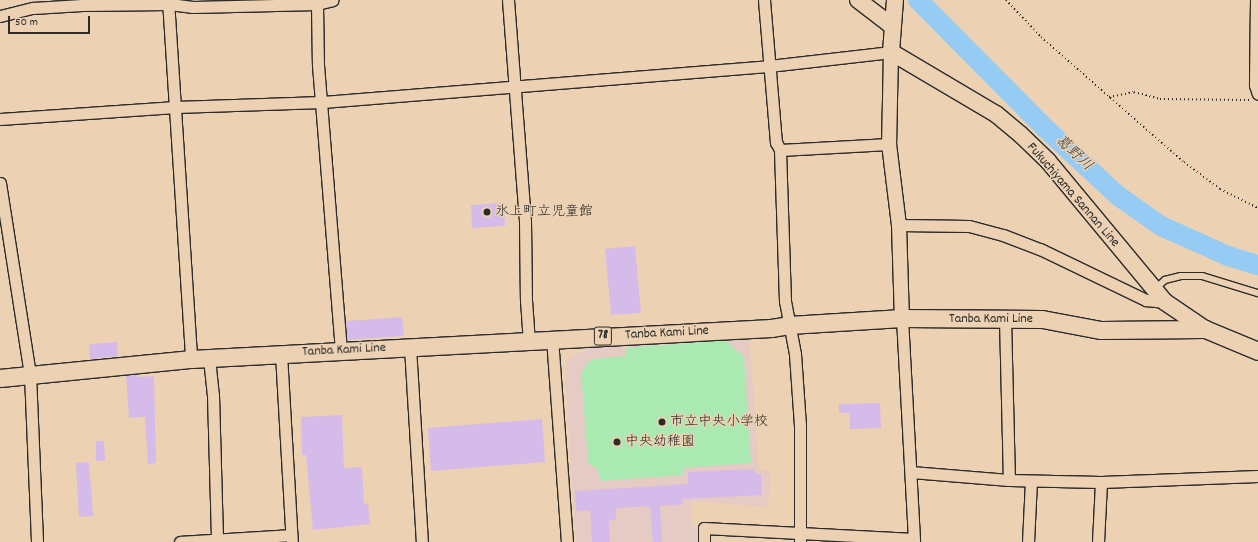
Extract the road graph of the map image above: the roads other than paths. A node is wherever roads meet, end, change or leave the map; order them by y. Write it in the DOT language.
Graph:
graph roads {
  1 [pos="333,0"];
  2 [pos="508,0"];
  3 [pos="764,0"];
  4 [pos="858,0"];
  5 [pos="895,0"];
  6 [pos="1256,0"];
  7 [pos="169,2"];
  8 [pos="283,2"];
  9 [pos="32,4"];
  10 [pos="317,4"];
  11 [pos="0,16"];
  12 [pos="892,24"];
  13 [pos="891,52"];
  14 [pos="769,66"];
  15 [pos="515,87"];
  16 [pos="1254,97"];
  17 [pos="322,102"];
  18 [pos="176,107"];
  19 [pos="0,120"];
  20 [pos="889,144"];
  21 [pos="780,150"];
  22 [pos="0,183"];
  23 [pos="2,202"];
  24 [pos="898,225"];
  25 [pos="1154,290"];
  26 [pos="1258,293"];
  27 [pos="1168,305"];
  28 [pos="902,318"];
  29 [pos="1005,318"];
  30 [pos="789,325"];
  31 [pos="1205,329"];
  32 [pos="1159,330"];
  33 [pos="552,338"];
  34 [pos="529,339"];
  35 [pos="410,346"];
  36 [pos="341,350"];
  37 [pos="1258,352"];
  38 [pos="281,354"];
  39 [pos="209,358"];
  40 [pos="190,359"];
  41 [pos="30,374"];
  42 [pos="0,378"];
  43 [pos="911,472"];
  44 [pos="1258,476"];
  45 [pos="1009,480"];
  46 [pos="1031,481"];
  47 [pos="1101,482"];
  48 [pos="292,538"];
  49 [pos="800,538"];
  50 [pos="914,540"];
  51 [pos="217,541"];
  52 [pos="37,542"];
  53 [pos="180,542"];
  54 [pos="422,542"];
  55 [pos="567,542"];
  56 [pos="704,542"];
  57 [pos="1028,542"];
  58 [pos="1098,542"];
  1 -- 10 [label="street"];
  2 -- 15 [label="street"];
  3 -- 14 [label="street"];
  4 -- 12 [label="main road"];
  5 -- 12 [label="main road"];
  6 -- 16 [label="street"];
  7 -- 8 [label="street"];
  7 -- 9 [label="street"];
  7 -- 18 [label="street"];
  8 -- 10 [label="street"];
  9 -- 11 [label="street"];
  10 -- 17 [label="street"];
  12 -- 13 [label="main road"];
  13 -- 14 [label="street"];
  13 -- 20 [label="street"];
  13 -- 25 [label="main road, Fukuchiyama Sannan Line"];
  14 -- 15 [label="street"];
  14 -- 21 [label="street"];
  15 -- 17 [label="street"];
  15 -- 34 [label="street"];
  17 -- 18 [label="street"];
  17 -- 36 [label="street"];
  18 -- 19 [label="street"];
  18 -- 40 [label="street"];
  20 -- 21 [label="street"];
  20 -- 24 [label="street"];
  21 -- 30 [label="street"];
  22 -- 23 [label="street"];
  23 -- 41 [label="street"];
  24 -- 27 [label="street"];
  24 -- 28 [label="street"];
  25 -- 26 [label="lane"];
  25 -- 27 [label="main road, Fukuchiyama Sannan Line"];
  27 -- 31 [label="main road, Fukuchiyama Sannan Line"];
  27 -- 32 [label="main road"];
  28 -- 29 [label="main road, Tanba Kami Line / 78"];
  28 -- 30 [label="main road, Tanba Kami Line / 78"];
  28 -- 43 [label="street"];
  29 -- 32 [label="main road, Tanba Kami Line / 78"];
  29 -- 45 [label="street"];
  30 -- 33 [label="main road, Tanba Kami Line / 78"];
  30 -- 49 [label="street"];
  31 -- 32 [label="main road, Tanba Kami Line / 78"];
  31 -- 37 [label="main road, Tanba Kami Line / 78"];
  33 -- 34 [label="main road, Tanba Kami Line / 78"];
  33 -- 55 [label="street"];
  34 -- 35 [label="main road, Tanba Kami Line / 78"];
  35 -- 36 [label="main road, Tanba Kami Line / 78"];
  35 -- 54 [label="street"];
  36 -- 38 [label="main road, Tanba Kami Line / 78"];
  38 -- 39 [label="main road, Tanba Kami Line / 78"];
  38 -- 48 [label="street"];
  39 -- 40 [label="main road, Tanba Kami Line / 78"];
  39 -- 51 [label="street"];
  40 -- 41 [label="main road, Tanba Kami Line / 78"];
  41 -- 42 [label="main road, Tanba Kami Line / 78"];
  41 -- 52 [label="street"];
  43 -- 45 [label="street"];
  43 -- 50 [label="street"];
  44 -- 47 [label="street"];
  45 -- 46 [label="street"];
  46 -- 47 [label="street"];
  46 -- 57 [label="street"];
  47 -- 58 [label="street"];
  48 -- 51 [label="street"];
  49 -- 50 [label="street"];
  49 -- 56 [label="street"];
  51 -- 53 [label="street"];
}
